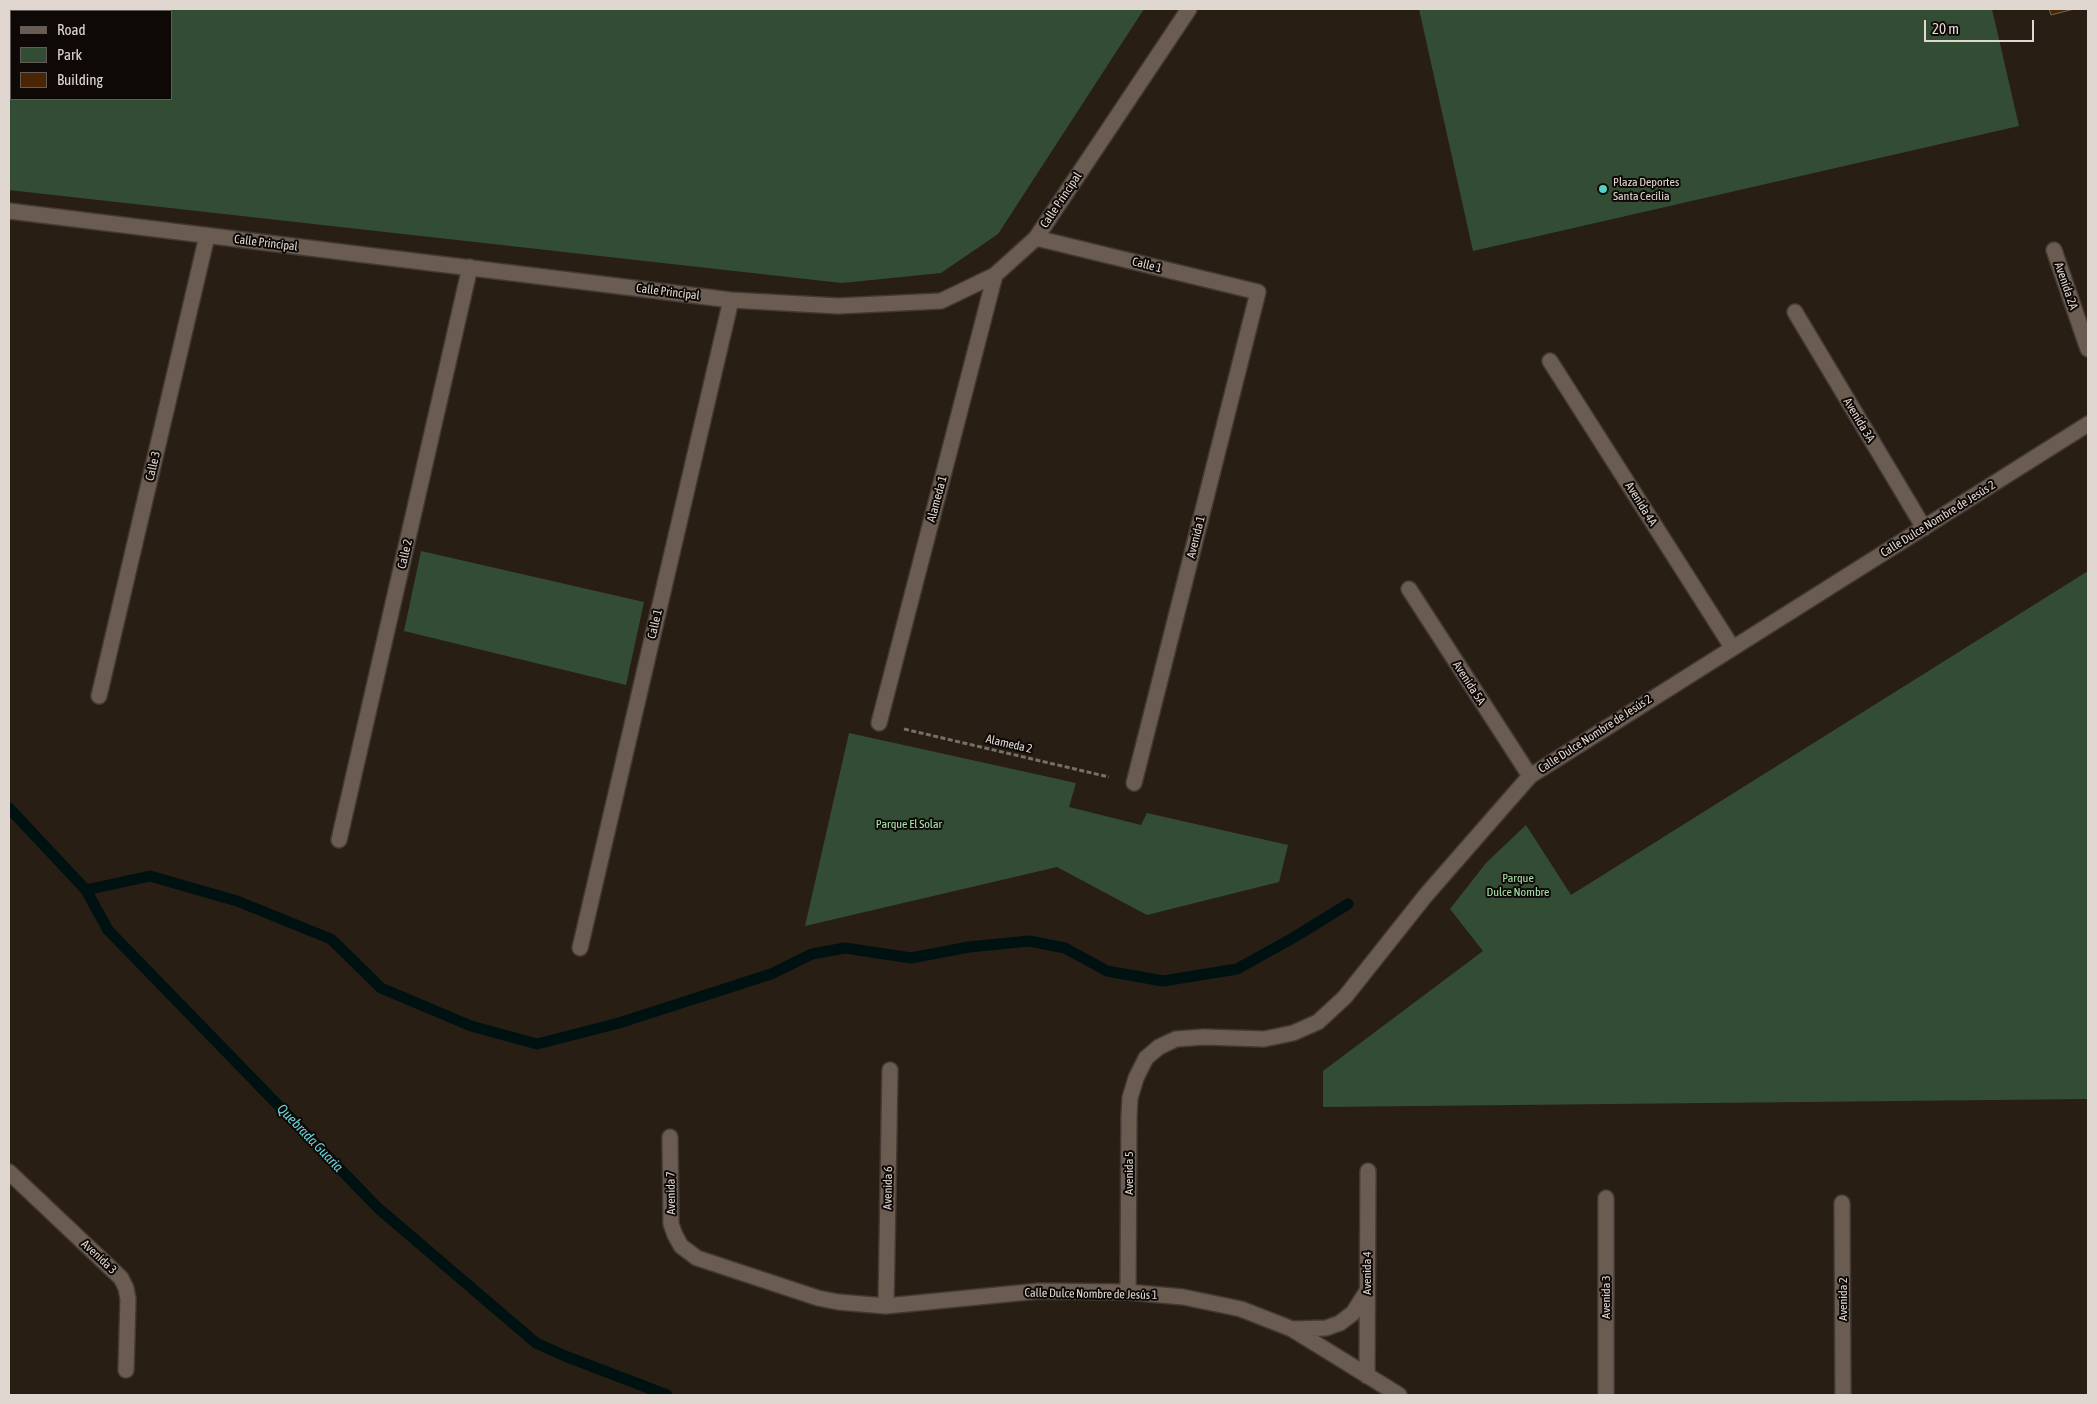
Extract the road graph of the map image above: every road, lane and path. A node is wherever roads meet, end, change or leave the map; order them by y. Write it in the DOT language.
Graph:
graph roads {
  1 [pos="1189,9"];
  2 [pos="9,211"];
  3 [pos="207,236"];
  4 [pos="1036,238"];
  5 [pos="2054,250"];
  6 [pos="470,267"];
  7 [pos="995,275"];
  8 [pos="1258,292"];
  9 [pos="731,300"];
  10 [pos="1795,312"];
  11 [pos="2088,349"];
  12 [pos="1550,361"];
  13 [pos="2088,424"];
  14 [pos="1924,528"];
  15 [pos="1409,590"];
  16 [pos="1732,647"];
  17 [pos="99,696"];
  18 [pos="879,723"];
  19 [pos="1530,776"];
  20 [pos="1134,783"];
  21 [pos="339,840"];
  22 [pos="580,948"];
  23 [pos="1146,1058"];
  24 [pos="890,1070"];
  25 [pos="670,1137"];
  26 [pos="1368,1171"];
  27 [pos="9,1172"];
  28 [pos="1606,1198"];
  29 [pos="1842,1203"];
  30 [pos="681,1246"];
  31 [pos="1128,1292"];
  32 [pos="1367,1292"];
  33 [pos="886,1306"];
  34 [pos="1292,1329"];
  35 [pos="126,1370"];
  36 [pos="1367,1376"];
  37 [pos="1399,1395"];
  38 [pos="1606,1395"];
  39 [pos="1843,1395"];
  1 -- 4 [label="street, Calle Principal"];
  2 -- 3 [label="street, Calle Principal"];
  3 -- 6 [label="street, Calle Principal"];
  3 -- 17 [label="street, Calle 3"];
  4 -- 7 [label="street, Calle Principal"];
  4 -- 8 [label="street, Calle 1"];
  5 -- 11 [label="street, Avenida 2A"];
  6 -- 9 [label="street, Calle Principal"];
  6 -- 21 [label="street, Calle 2"];
  7 -- 9 [label="street, Calle Principal"];
  7 -- 18 [label="street, Alameda 1"];
  8 -- 20 [label="street, Avenida 1"];
  9 -- 22 [label="street, Calle 1"];
  10 -- 14 [label="street, Avenida 3A"];
  12 -- 16 [label="street, Avenida 4A"];
  13 -- 14 [label="street, Calle Dulce Nombre de Jesús 2"];
  14 -- 16 [label="street, Calle Dulce Nombre de Jesús 2"];
  15 -- 19 [label="street, Avenida 5A"];
  16 -- 19 [label="street, Calle Dulce Nombre de Jesús 2"];
  18 -- 20 [label="path, Alameda 2"];
  19 -- 23 [label="street, Calle Dulce Nombre de Jesús 2"];
  23 -- 31 [label="street, Avenida 5"];
  24 -- 33 [label="street, Avenida 6"];
  25 -- 30 [label="street, Avenida 7"];
  26 -- 32 [label="street, Avenida 4"];
  27 -- 35 [label="street, Avenida 3"];
  28 -- 38 [label="street, Avenida 3"];
  29 -- 39 [label="street, Avenida 2"];
  30 -- 33 [label="street, Calle Dulce Nombre de Jesús 1"];
  31 -- 33 [label="street, Calle Dulce Nombre de Jesús 1"];
  31 -- 34 [label="street, Calle Dulce Nombre de Jesús 1"];
  32 -- 34 [label="street"];
  32 -- 36 [label="street, Avenida 4"];
  34 -- 36 [label="street, Calle Dulce Nombre de Jesús 1"];
  36 -- 37 [label="street, Calle Dulce Nombre de Jesús 1"];
}
